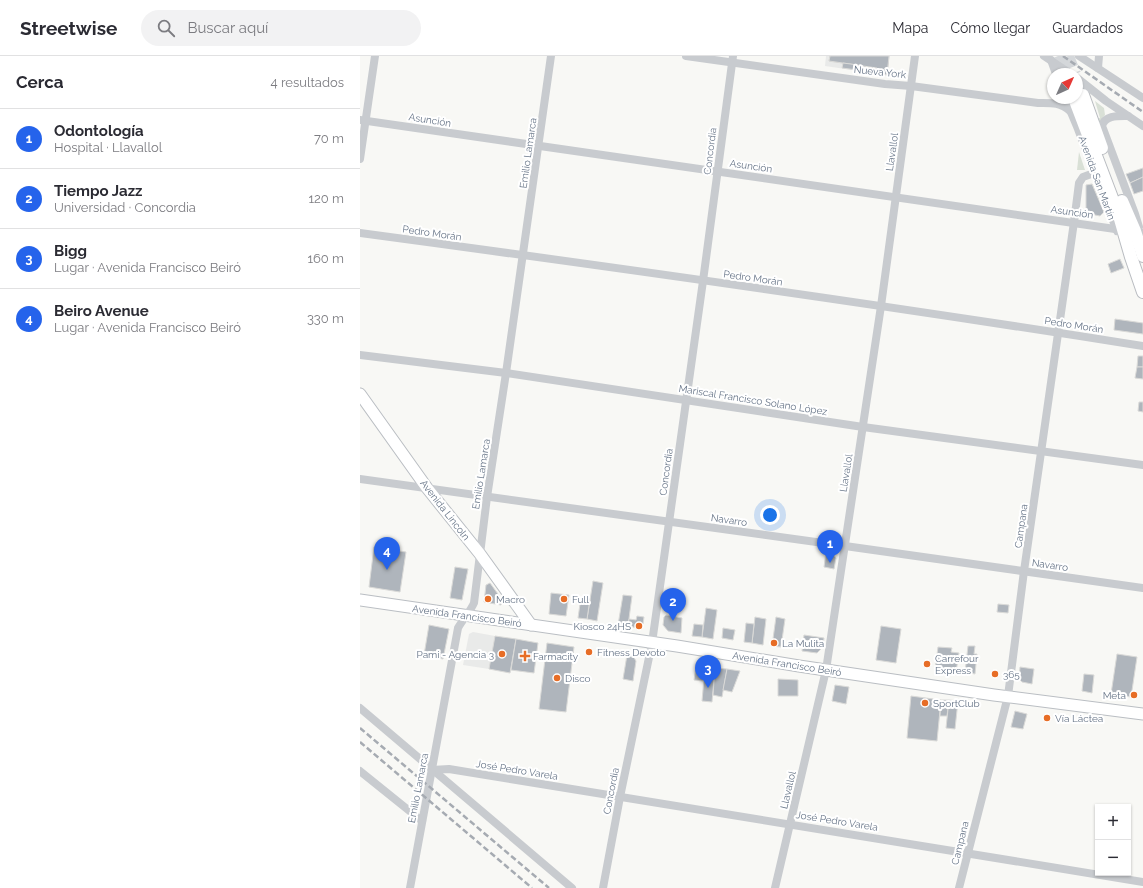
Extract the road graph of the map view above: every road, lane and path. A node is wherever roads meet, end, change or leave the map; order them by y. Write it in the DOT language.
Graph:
graph roads {
  1 [pos="375,56"];
  2 [pos="551,56"];
  3 [pos="686,56"];
  4 [pos="915,56"];
  5 [pos="1079,56"];
  6 [pos="1099,56"];
  7 [pos="1047,58"];
  8 [pos="732,60"];
  9 [pos="1053,68"];
  10 [pos="1062,68"];
  11 [pos="1098,68"];
  12 [pos="1083,82"];
  13 [pos="911,86"];
  14 [pos="1143,98"];
  15 [pos="1067,104"];
  16 [pos="1080,104"];
  17 [pos="1081,104"];
  18 [pos="1070,111"];
  19 [pos="1128,116"];
  20 [pos="363,121"];
  21 [pos="1143,126"];
  22 [pos="539,147"];
  23 [pos="360,159"];
  24 [pos="718,171"];
  25 [pos="1094,173"];
  26 [pos="895,198"];
  27 [pos="1074,222"];
  28 [pos="1115,229"];
  29 [pos="1139,232"];
  30 [pos="360,233"];
  31 [pos="524,255"];
  32 [pos="1143,256"];
  33 [pos="1131,258"];
  34 [pos="703,281"];
  35 [pos="1143,292"];
  36 [pos="881,306"];
  37 [pos="1059,333"];
  38 [pos="1143,346"];
  39 [pos="360,355"];
  40 [pos="506,373"];
  41 [pos="360,394"];
  42 [pos="686,400"];
  43 [pos="863,427"];
  44 [pos="1042,452"];
  45 [pos="1143,465"];
  46 [pos="360,479"];
  47 [pos="427,488"];
  48 [pos="487,496"];
  49 [pos="669,522"];
  50 [pos="845,546"];
  51 [pos="480,554"];
  52 [pos="1024,571"];
  53 [pos="1143,588"];
  54 [pos="360,600"];
  55 [pos="465,616"];
  56 [pos="531,625"];
  57 [pos="652,642"];
  58 [pos="826,670"];
  59 [pos="1008,696"];
  60 [pos="360,708"];
  61 [pos="1143,714"];
  62 [pos="432,770"];
  63 [pos="360,771"];
  64 [pos="620,797"];
  65 [pos="422,821"];
  66 [pos="790,824"];
  67 [pos="967,853"];
  68 [pos="1143,882"];
  69 [pos="410,888"];
  70 [pos="572,888"];
  71 [pos="603,888"];
  72 [pos="775,888"];
  73 [pos="959,888"];
  1 -- 20 [label="street"];
  2 -- 22 [label="street, Emilio Lamarca"];
  3 -- 8 [label="street, Nueva York"];
  4 -- 13 [label="street, Llavallol"];
  5 -- 11 [label="street"];
  6 -- 11 [label="street"];
  7 -- 9 [label="street"];
  7 -- 10 [label="street"];
  8 -- 13 [label="street, Nueva York"];
  8 -- 24 [label="street, Concordia"];
  11 -- 14 [label="street"];
  12 -- 19 [label="street"];
  13 -- 18 [label="street, Nueva York"];
  13 -- 26 [label="street, Llavallol"];
  15 -- 18 [label="street, Avenida San Martín"];
  16 -- 33 [label="main road, Avenida San Martín"];
  17 -- 29 [label="main road, Avenida San Martín"];
  18 -- 25 [label="street, Avenida San Martín"];
  19 -- 21 [label="street"];
  19 -- 29 [label="street, Avenida San Martín"];
  20 -- 22 [label="street, Asunción"];
  20 -- 23 [label="street"];
  22 -- 24 [label="street, Asunción"];
  22 -- 31 [label="street, Emilio Lamarca"];
  24 -- 26 [label="street, Asunción"];
  24 -- 34 [label="street, Concordia"];
  25 -- 27 [label="street, Campana"];
  25 -- 28 [label="street, Avenida San Martín"];
  26 -- 27 [label="street, Asunción"];
  26 -- 36 [label="street, Llavallol"];
  27 -- 28 [label="street, Asunción"];
  27 -- 37 [label="street, Campana"];
  28 -- 33 [label="street, Avenida San Martín"];
  29 -- 32 [label="main road, Avenida San Martín"];
  30 -- 31 [label="street, Pedro Morán"];
  31 -- 34 [label="street, Pedro Morán"];
  31 -- 40 [label="street, Emilio Lamarca"];
  33 -- 35 [label="main road, Avenida San Martín"];
  34 -- 36 [label="street, Pedro Morán"];
  34 -- 42 [label="street, Concordia"];
  36 -- 37 [label="street, Pedro Morán"];
  36 -- 43 [label="street, Llavallol"];
  37 -- 38 [label="street, Pedro Morán"];
  37 -- 44 [label="street, Campana"];
  39 -- 40 [label="street, Mariscal Francisco Solano López"];
  40 -- 42 [label="street, Mariscal Francisco Solano López"];
  40 -- 48 [label="street, Emilio Lamarca"];
  41 -- 47 [label="main road, Avenida Lincoln"];
  42 -- 43 [label="street, Mariscal Francisco Solano López"];
  42 -- 49 [label="street, Concordia"];
  43 -- 44 [label="street, Mariscal Francisco Solano López"];
  43 -- 50 [label="street, Llavallol"];
  44 -- 45 [label="street, Mariscal Francisco Solano López"];
  44 -- 52 [label="street, Campana"];
  46 -- 47 [label="street, Navarro"];
  47 -- 48 [label="street, Navarro"];
  47 -- 51 [label="main road, Avenida Lincoln"];
  48 -- 49 [label="street, Navarro"];
  48 -- 51 [label="street, Emilio Lamarca"];
  49 -- 50 [label="street, Navarro"];
  49 -- 57 [label="street, Concordia"];
  50 -- 52 [label="street, Navarro"];
  50 -- 58 [label="street, Llavallol"];
  51 -- 55 [label="street, Emilio Lamarca"];
  51 -- 56 [label="main road, Avenida Lincoln"];
  52 -- 53 [label="street, Navarro"];
  52 -- 59 [label="street, Campana"];
  54 -- 55 [label="main road, Avenida Francisco Beiró"];
  55 -- 56 [label="main road, Avenida Francisco Beiró"];
  55 -- 62 [label="street, Emilio Lamarca"];
  56 -- 57 [label="main road, Avenida Francisco Beiró"];
  57 -- 58 [label="main road, Avenida Francisco Beiró"];
  57 -- 64 [label="street, Concordia"];
  58 -- 59 [label="main road, Avenida Francisco Beiró"];
  58 -- 66 [label="street, Llavallol"];
  59 -- 61 [label="main road, Avenida Francisco Beiró"];
  59 -- 67 [label="street, Campana"];
  60 -- 62 [label="street"];
  62 -- 64 [label="street, José Pedro Varela"];
  62 -- 65 [label="street, Emilio Lamarca"];
  62 -- 70 [label="street"];
  63 -- 65 [label="street"];
  64 -- 66 [label="street, José Pedro Varela"];
  64 -- 71 [label="street, Concordia"];
  65 -- 69 [label="street, Emilio Lamarca"];
  66 -- 67 [label="street, José Pedro Varela"];
  66 -- 72 [label="street, Llavallol"];
  67 -- 68 [label="street, José Pedro Varela"];
  67 -- 73 [label="street, Campana"];
}
